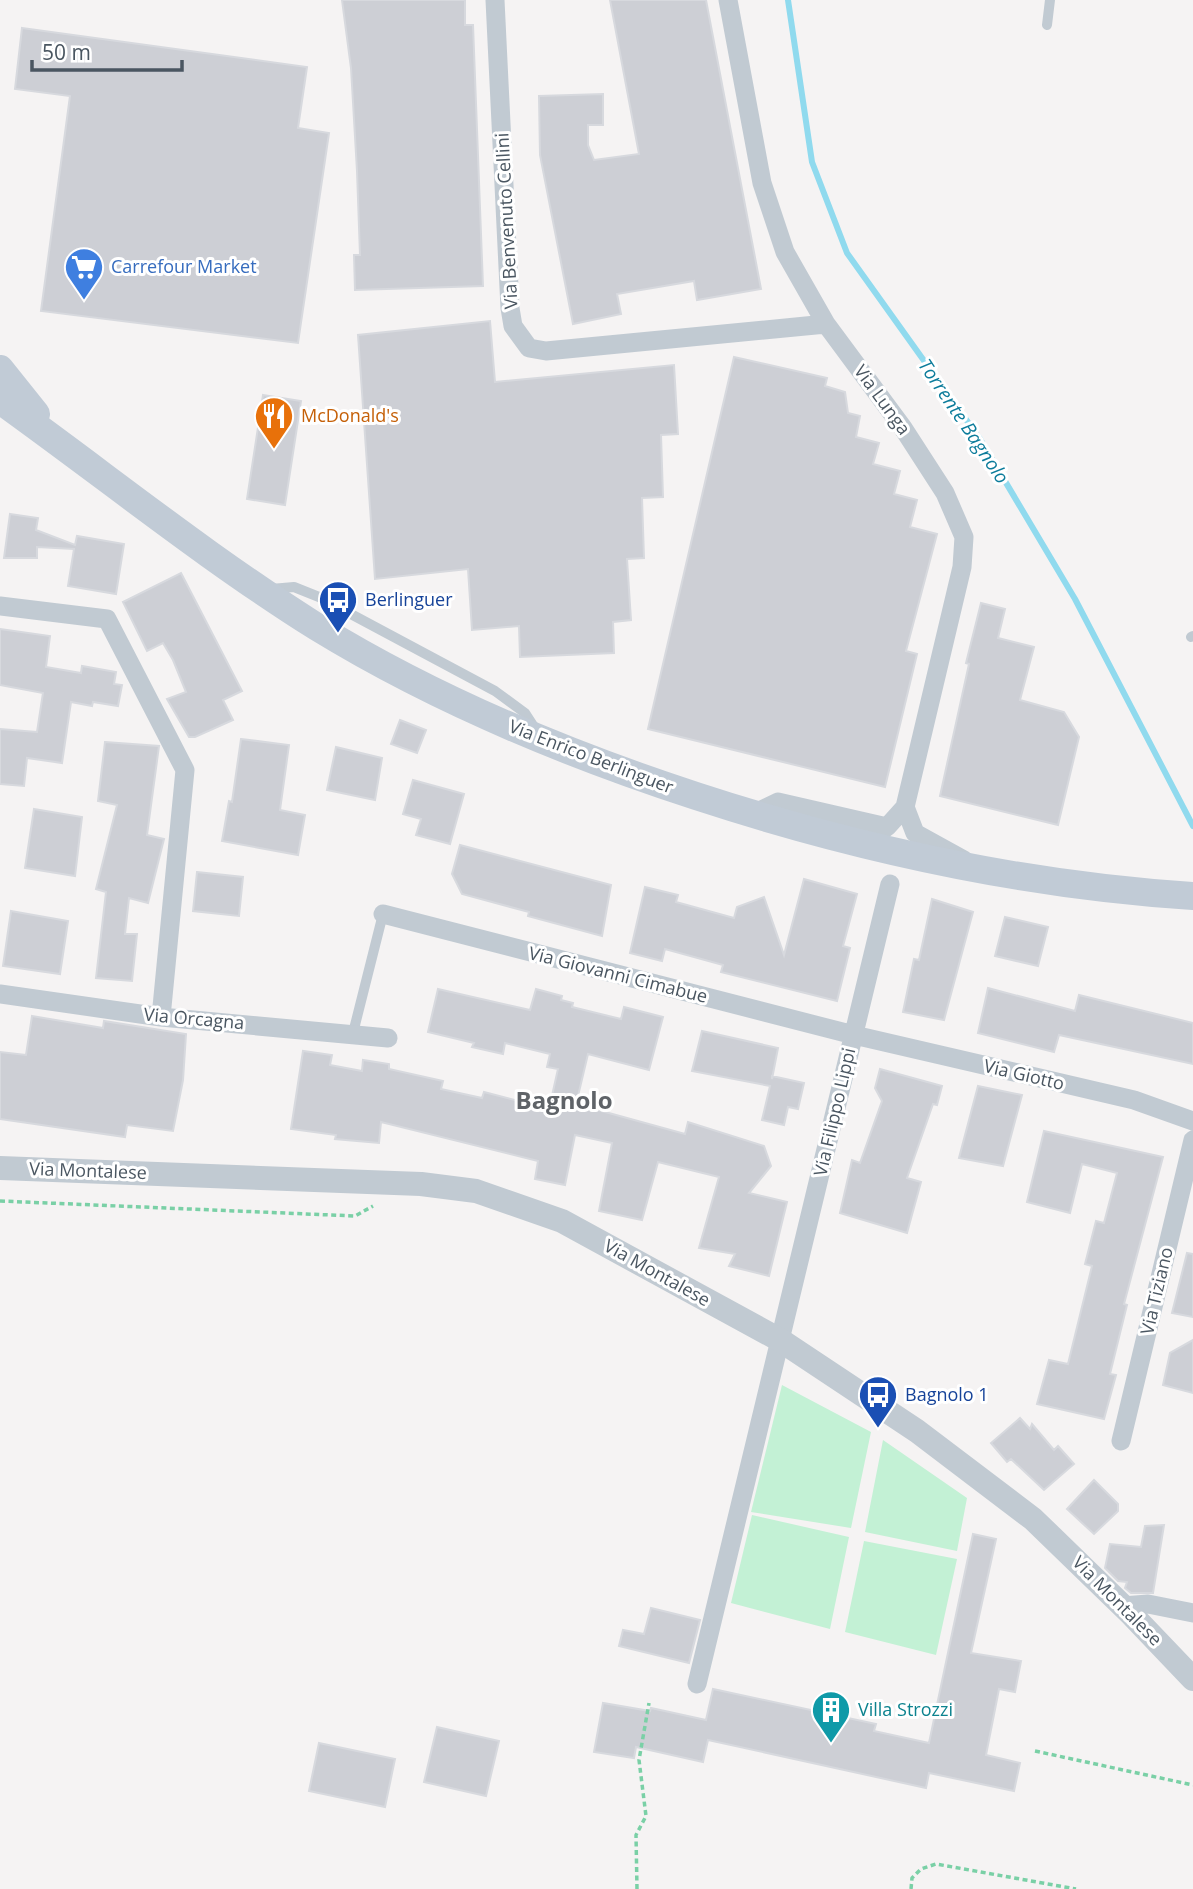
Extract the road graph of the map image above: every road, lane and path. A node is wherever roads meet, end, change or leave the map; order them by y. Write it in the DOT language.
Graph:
graph roads {
  1 [pos="495,0"];
  2 [pos="728,0"];
  3 [pos="1049,0"];
  4 [pos="1047,25"];
  5 [pos="826,324"];
  6 [pos="0,369"];
  7 [pos="0,400"];
  8 [pos="60,443"];
  9 [pos="0,606"];
  10 [pos="905,807"];
  11 [pos="753,814"];
  12 [pos="986,872"];
  13 [pos="890,884"];
  14 [pos="1193,896"];
  15 [pos="383,914"];
  16 [pos="0,994"];
  17 [pos="161,1017"];
  18 [pos="353,1033"];
  19 [pos="854,1035"];
  20 [pos="388,1038"];
  21 [pos="1193,1121"];
  22 [pos="1193,1140"];
  23 [pos="0,1168"];
  24 [pos="0,1201"];
  25 [pos="377,1203"];
  26 [pos="780,1340"];
  27 [pos="1121,1441"];
  28 [pos="1123,1605"];
  29 [pos="1193,1613"];
  30 [pos="1193,1679"];
  31 [pos="697,1684"];
  32 [pos="649,1703"];
  33 [pos="1035,1751"];
  34 [pos="1193,1785"];
  35 [pos="637,1889"];
  36 [pos="911,1889"];
  37 [pos="1076,1889"];
  1 -- 5 [label="street, Via Benvenuto Cellini"];
  2 -- 5 [label="street, Via Lunga"];
  3 -- 4 [label="lane"];
  5 -- 10 [label="street, Via Lunga"];
  6 -- 8 [label="main road"];
  7 -- 8 [label="main road"];
  8 -- 11 [label="main road, Via Enrico Berlinguer"];
  9 -- 17 [label="street"];
  10 -- 11 [label="street"];
  10 -- 12 [label="street"];
  11 -- 12 [label="main road, Via Enrico Berlinguer"];
  12 -- 14 [label="main road, Via Enrico Berlinguer"];
  13 -- 19 [label="street, Via Filippo Lippi"];
  15 -- 18 [label="lane"];
  15 -- 19 [label="street, Via Giovanni Cimabue"];
  16 -- 17 [label="street, Via Orcagna"];
  17 -- 18 [label="street, Via Orcagna"];
  18 -- 20 [label="street, Via Orcagna"];
  19 -- 21 [label="street, Via Giotto"];
  19 -- 26 [label="street, Via Filippo Lippi"];
  22 -- 27 [label="street, Via Tiziano"];
  23 -- 26 [label="street, Via Montalese"];
  24 -- 25 [label="path"];
  26 -- 28 [label="street, Via Montalese"];
  26 -- 31 [label="street, Via Filippo Lippi"];
  28 -- 29 [label="street"];
  28 -- 30 [label="street, Via Montalese"];
  32 -- 35 [label="path"];
  33 -- 34 [label="path"];
  36 -- 37 [label="path"];
}
